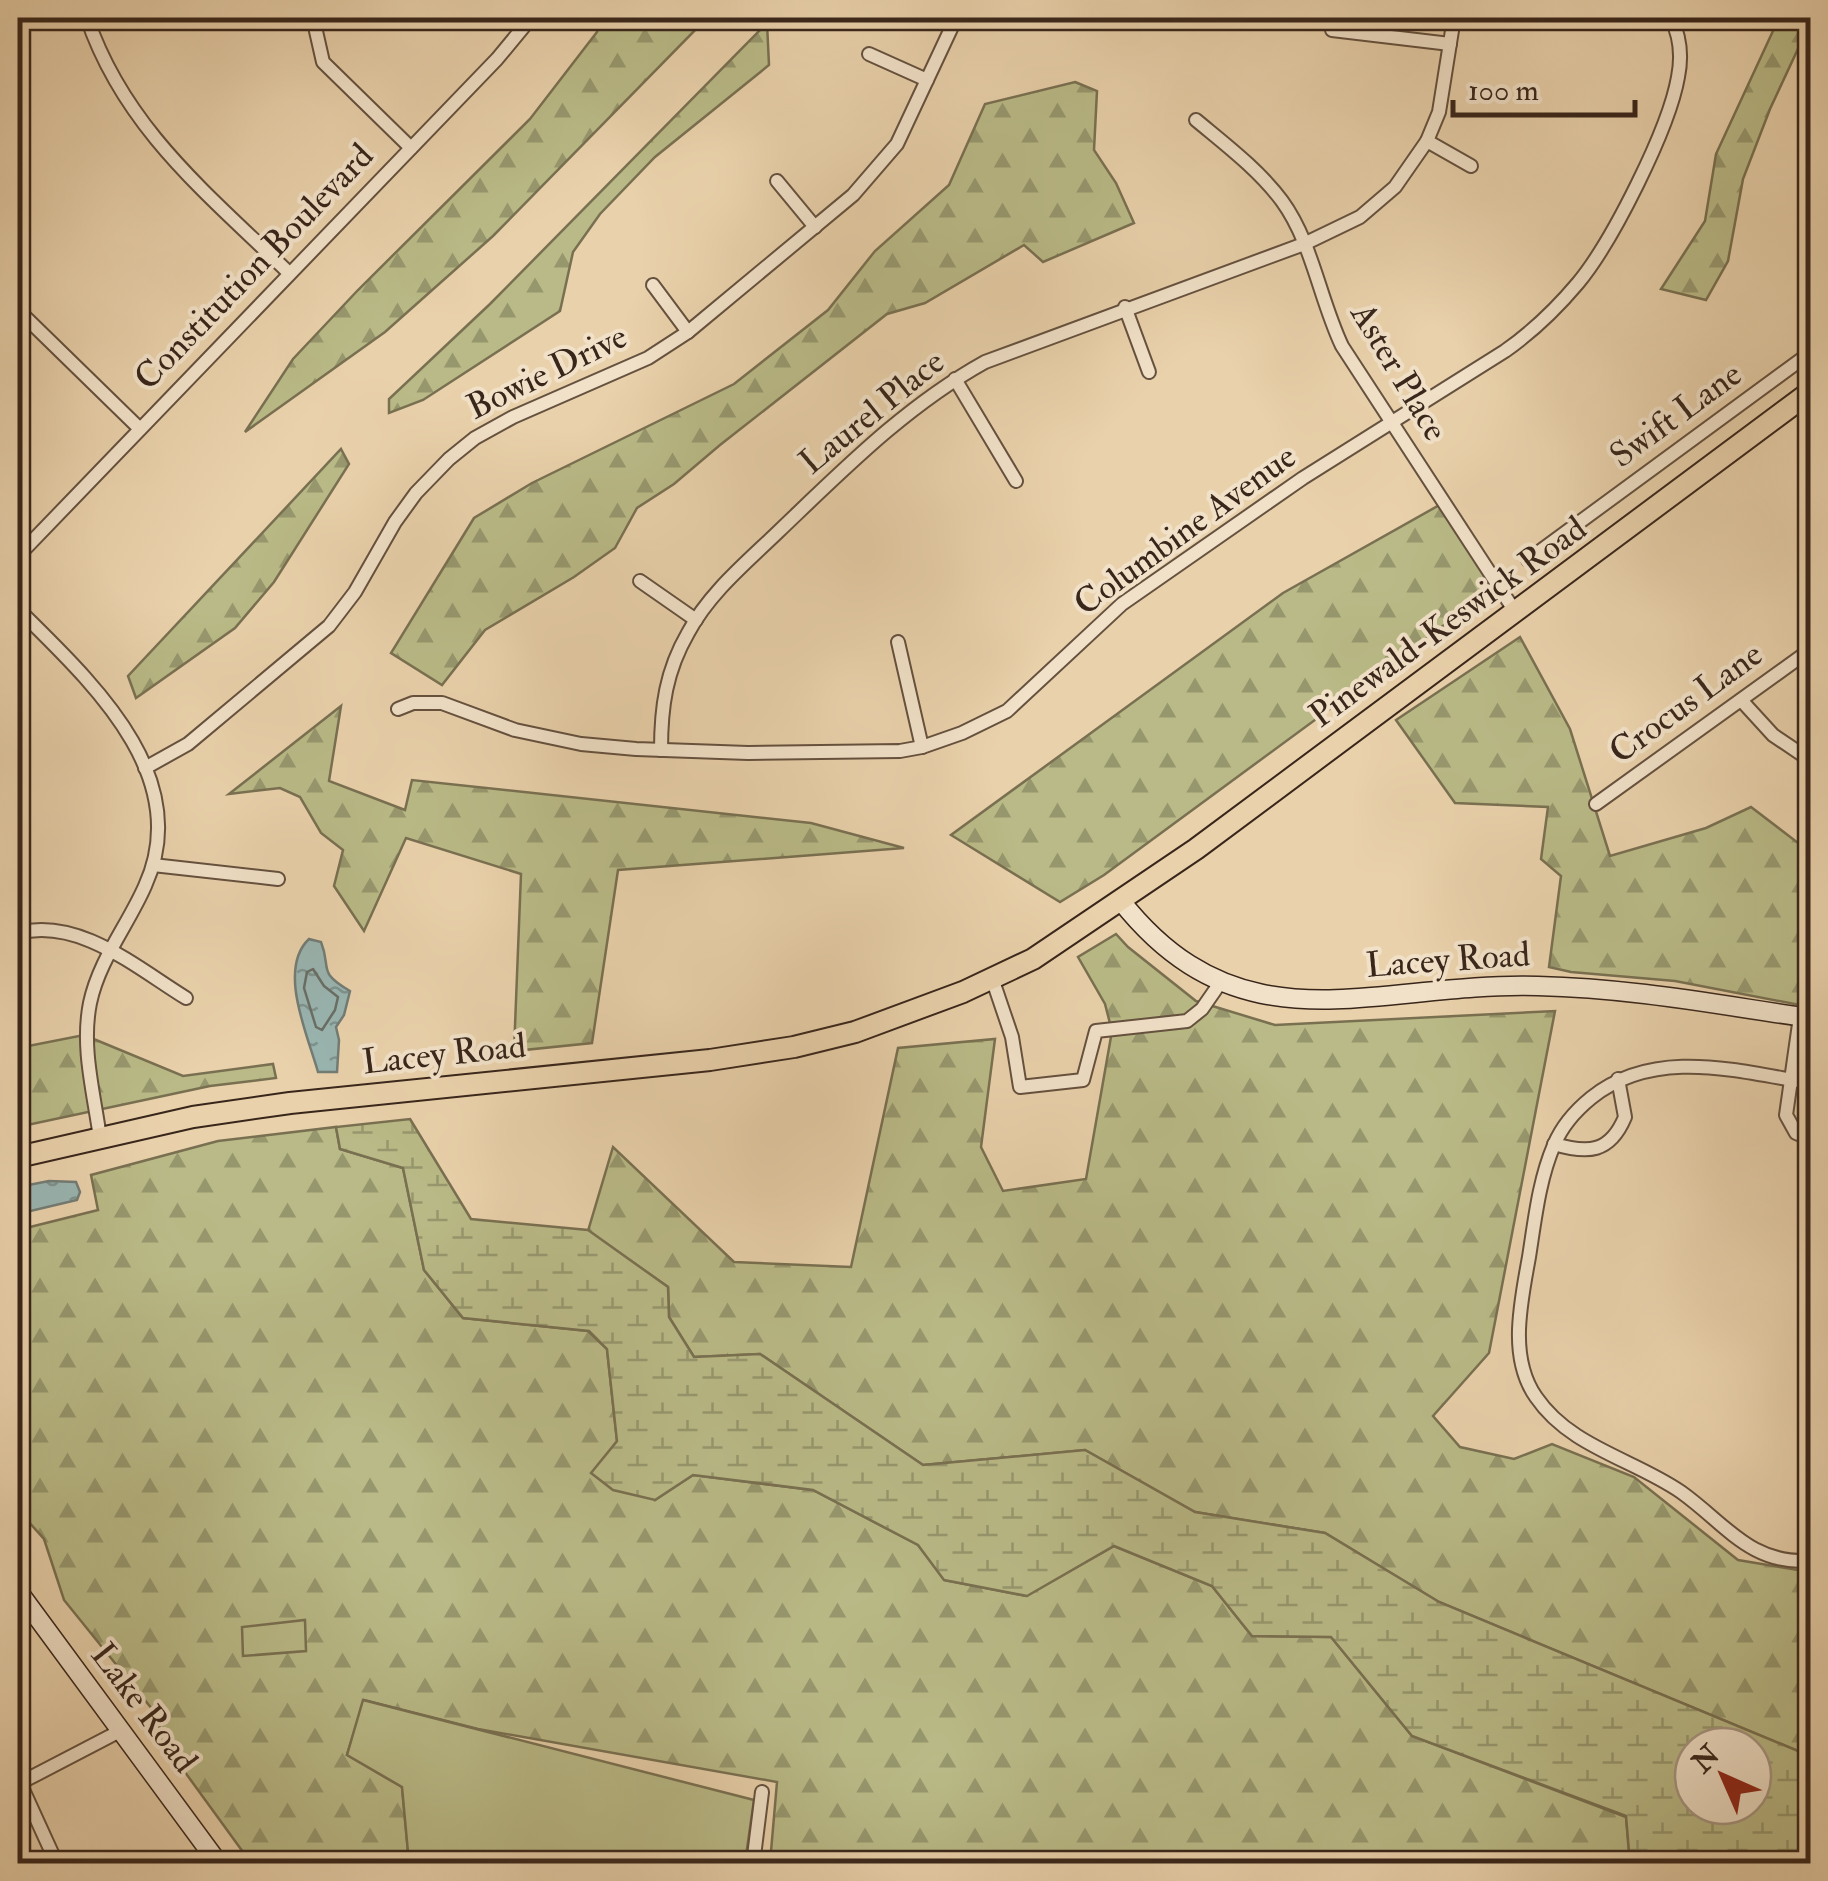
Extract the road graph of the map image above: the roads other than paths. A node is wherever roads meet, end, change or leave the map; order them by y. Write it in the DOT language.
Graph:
graph roads {
  1 [pos="87,18"];
  2 [pos="313,18"];
  3 [pos="531,18"];
  4 [pos="956,18"];
  5 [pos="1454,18"];
  6 [pos="1671,18"];
  7 [pos="1332,30"];
  8 [pos="1450,44"];
  9 [pos="869,54"];
  10 [pos="927,80"];
  11 [pos="1196,120"];
  12 [pos="1427,142"];
  13 [pos="411,148"];
  14 [pos="1471,166"];
  15 [pos="777,182"];
  16 [pos="815,227"];
  17 [pos="1304,244"];
  18 [pos="289,273"];
  19 [pos="653,285"];
  20 [pos="1125,307"];
  21 [pos="18,310"];
  22 [pos="688,332"];
  23 [pos="1810,354"];
  24 [pos="1149,372"];
  25 [pos="955,379"];
  26 [pos="1810,392"];
  27 [pos="1392,423"];
  28 [pos="140,430"];
  29 [pos="1016,481"];
  30 [pos="18,556"];
  31 [pos="1528,560"];
  32 [pos="640,582"];
  33 [pos="18,610"];
  34 [pos="1516,614"];
  35 [pos="696,620"];
  36 [pos="898,642"];
  37 [pos="1810,650"];
  38 [pos="1740,700"];
  39 [pos="398,709"];
  40 [pos="922,747"];
  41 [pos="661,750"];
  42 [pos="1810,760"];
  43 [pos="146,768"];
  44 [pos="1596,804"];
  45 [pos="153,865"];
  46 [pos="278,879"];
  47 [pos="1121,901"];
  48 [pos="18,933"];
  49 [pos="110,951"];
  50 [pos="992,978"];
  51 [pos="1220,982"];
  52 [pos="186,998"];
  53 [pos="1805,1018"];
  54 [pos="1618,1079"];
  55 [pos="1789,1079"];
  56 [pos="1810,1083"];
  57 [pos="100,1138"];
  58 [pos="1810,1139"];
  59 [pos="1554,1144"];
  60 [pos="18,1157"];
  61 [pos="1810,1562"];
  62 [pos="18,1592"];
  63 [pos="120,1731"];
  64 [pos="19,1783"];
  65 [pos="762,1792"];
  66 [pos="58,1864"];
  67 [pos="219,1864"];
  68 [pos="753,1864"];
  1 -- 18 [label="street"];
  2 -- 13 [label="street"];
  3 -- 13 [label="street, Constitution Boulevard"];
  4 -- 10 [label="street, Bowie Drive"];
  5 -- 8 [label="street, Laurel Place"];
  6 -- 27 [label="street, Columbine Avenue"];
  7 -- 8 [label="street"];
  8 -- 12 [label="street, Laurel Place"];
  9 -- 10 [label="street"];
  10 -- 16 [label="street, Bowie Drive"];
  11 -- 17 [label="street, Aster Place"];
  12 -- 14 [label="street"];
  12 -- 17 [label="street, Laurel Place"];
  13 -- 18 [label="street, Constitution Boulevard"];
  15 -- 16 [label="street"];
  16 -- 22 [label="street, Bowie Drive"];
  17 -- 20 [label="street, Laurel Place"];
  17 -- 27 [label="street, Aster Place"];
  18 -- 28 [label="street, Constitution Boulevard"];
  19 -- 22 [label="street"];
  20 -- 24 [label="street"];
  20 -- 25 [label="street, Laurel Place"];
  21 -- 28 [label="street"];
  22 -- 43 [label="street, Bowie Drive"];
  23 -- 31 [label="street, Swift Lane"];
  25 -- 29 [label="street"];
  25 -- 35 [label="street, Laurel Place"];
  26 -- 34 [label="main road, Pinewald-Keswick Road"];
  27 -- 34 [label="street, Aster Place"];
  27 -- 40 [label="street, Columbine Avenue"];
  28 -- 30 [label="street, Constitution Boulevard"];
  32 -- 35 [label="street"];
  33 -- 43 [label="street"];
  34 -- 47 [label="main road, Pinewald-Keswick Road"];
  35 -- 41 [label="street, Laurel Place"];
  36 -- 40 [label="street"];
  37 -- 38 [label="street, Crocus Lane"];
  38 -- 42 [label="street"];
  38 -- 44 [label="street, Crocus Lane"];
  39 -- 41 [label="street, Columbine Avenue"];
  40 -- 41 [label="street, Columbine Avenue"];
  43 -- 45 [label="street"];
  45 -- 46 [label="street"];
  45 -- 49 [label="street"];
  47 -- 50 [label="main road, Pinewald-Keswick Road"];
  47 -- 51 [label="main road, Lacey Road"];
  48 -- 49 [label="street"];
  49 -- 52 [label="street"];
  49 -- 57 [label="street"];
  50 -- 51 [label="street"];
  50 -- 57 [label="main road, Lacey Road"];
  51 -- 53 [label="main road, Lacey Road"];
  53 -- 55 [label="street"];
  54 -- 55 [label="street"];
  54 -- 59 [label="street"];
  54 -- 59 [label="street"];
  55 -- 56 [label="street"];
  55 -- 58 [label="street"];
  57 -- 60 [label="main road, Lacey Road"];
  59 -- 61 [label="street"];
  62 -- 63 [label="main road, Lake Road"];
  63 -- 64 [label="street"];
  63 -- 67 [label="main road, Lake Road"];
  64 -- 66 [label="street"];
  65 -- 68 [label="street"];
}
